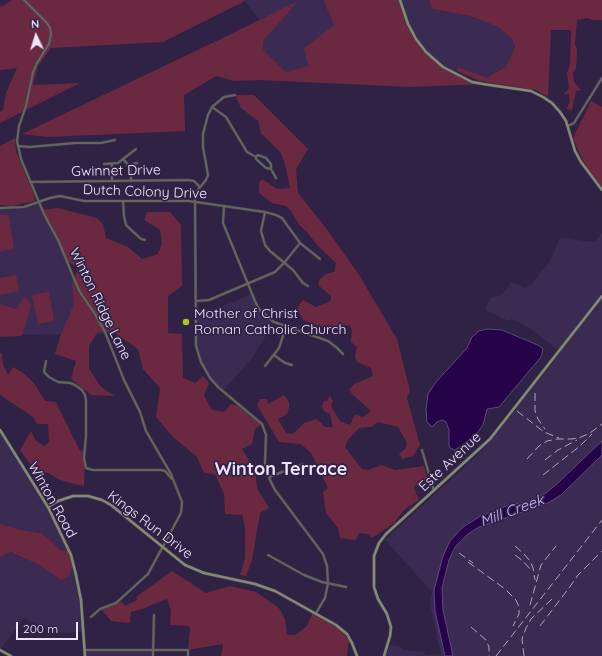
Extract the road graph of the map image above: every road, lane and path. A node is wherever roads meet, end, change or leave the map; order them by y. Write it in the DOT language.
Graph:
graph roads {
  1 [pos="24,0"];
  2 [pos="400,0"];
  3 [pos="602,78"];
  4 [pos="235,95"];
  5 [pos="212,107"];
  6 [pos="568,126"];
  7 [pos="115,140"];
  8 [pos="18,146"];
  9 [pos="136,149"];
  10 [pos="256,157"];
  11 [pos="122,159"];
  12 [pos="137,163"];
  13 [pos="104,164"];
  14 [pos="112,164"];
  15 [pos="130,167"];
  16 [pos="271,169"];
  17 [pos="276,178"];
  18 [pos="131,180"];
  19 [pos="112,181"];
  20 [pos="30,182"];
  21 [pos="200,187"];
  22 [pos="602,190"];
  23 [pos="123,201"];
  24 [pos="195,202"];
  25 [pos="39,203"];
  26 [pos="224,206"];
  27 [pos="0,208"];
  28 [pos="264,212"];
  29 [pos="145,240"];
  30 [pos="300,244"];
  31 [pos="320,260"];
  32 [pos="284,263"];
  33 [pos="248,284"];
  34 [pos="308,286"];
  35 [pos="602,296"];
  36 [pos="196,301"];
  37 [pos="286,327"];
  38 [pos="343,354"];
  39 [pos="274,355"];
  40 [pos="46,361"];
  41 [pos="292,365"];
  42 [pos="265,366"];
  43 [pos="0,430"];
  44 [pos="422,450"];
  45 [pos="304,464"];
  46 [pos="269,477"];
  47 [pos="173,479"];
  48 [pos="434,491"];
  49 [pos="48,507"];
  50 [pos="163,547"];
  51 [pos="268,556"];
  52 [pos="328,583"];
  53 [pos="346,587"];
  54 [pos="316,613"];
  55 [pos="154,615"];
  56 [pos="91,617"];
  57 [pos="0,650"];
  58 [pos="85,650"];
  59 [pos="154,651"];
  60 [pos="11,656"];
  61 [pos="85,656"];
  62 [pos="153,656"];
  63 [pos="188,656"];
  64 [pos="357,656"];
  65 [pos="384,656"];
  1 -- 8 [label="street, Winton Ridge Lane"];
  2 -- 6 [label="street"];
  3 -- 6 [label="street"];
  4 -- 5 [label="street"];
  5 -- 10 [label="street"];
  5 -- 21 [label="street"];
  6 -- 22 [label="street"];
  7 -- 8 [label="street"];
  8 -- 20 [label="street, Winton Ridge Lane"];
  9 -- 11 [label="street"];
  10 -- 16 [label="street"];
  10 -- 16 [label="street"];
  11 -- 14 [label="street"];
  11 -- 15 [label="street"];
  12 -- 15 [label="street"];
  13 -- 14 [label="street"];
  14 -- 19 [label="street"];
  15 -- 18 [label="street"];
  16 -- 17 [label="street"];
  18 -- 19 [label="street, Gwinnet Drive"];
  18 -- 21 [label="street, Gwinnet Drive"];
  19 -- 20 [label="street, Gwinnet Drive"];
  20 -- 25 [label="street, Winton Ridge Lane"];
  21 -- 24 [label="street"];
  23 -- 24 [label="street, Dutch Colony Drive"];
  23 -- 25 [label="street, Dutch Colony Drive"];
  23 -- 29 [label="street"];
  24 -- 26 [label="street, Dutch Colony Drive"];
  24 -- 36 [label="street"];
  25 -- 27 [label="street, Dutch Colony Drive"];
  25 -- 47 [label="street, Winton Ridge Lane"];
  26 -- 28 [label="street, Dutch Colony Drive"];
  26 -- 33 [label="street"];
  28 -- 30 [label="street, Dutch Colony Drive"];
  28 -- 32 [label="street"];
  30 -- 31 [label="street, Dutch Colony Drive"];
  30 -- 32 [label="street"];
  32 -- 33 [label="street"];
  32 -- 34 [label="street"];
  33 -- 36 [label="street"];
  33 -- 37 [label="street"];
  35 -- 48 [label="street, Este Avenue"];
  36 -- 46 [label="street"];
  37 -- 38 [label="street"];
  37 -- 39 [label="street"];
  39 -- 41 [label="street"];
  39 -- 42 [label="street"];
  40 -- 47 [label="street"];
  43 -- 49 [label="street, Winton Road"];
  44 -- 48 [label="street"];
  45 -- 46 [label="street"];
  46 -- 52 [label="street"];
  47 -- 50 [label="street, Winton Ridge Lane"];
  48 -- 65 [label="street, Este Avenue"];
  49 -- 50 [label="street, Kings Run Drive"];
  49 -- 58 [label="street, Winton Road"];
  50 -- 54 [label="street, Kings Run Drive"];
  50 -- 56 [label="street, Winton Ridge Lane"];
  51 -- 52 [label="street"];
  52 -- 53 [label="street"];
  52 -- 54 [label="street"];
  54 -- 64 [label="street, Kings Run Drive"];
  55 -- 59 [label="street"];
  57 -- 60 [label="street"];
  58 -- 59 [label="street"];
  58 -- 61 [label="street, Winton Road"];
  59 -- 62 [label="street"];
  59 -- 63 [label="street"];
}
